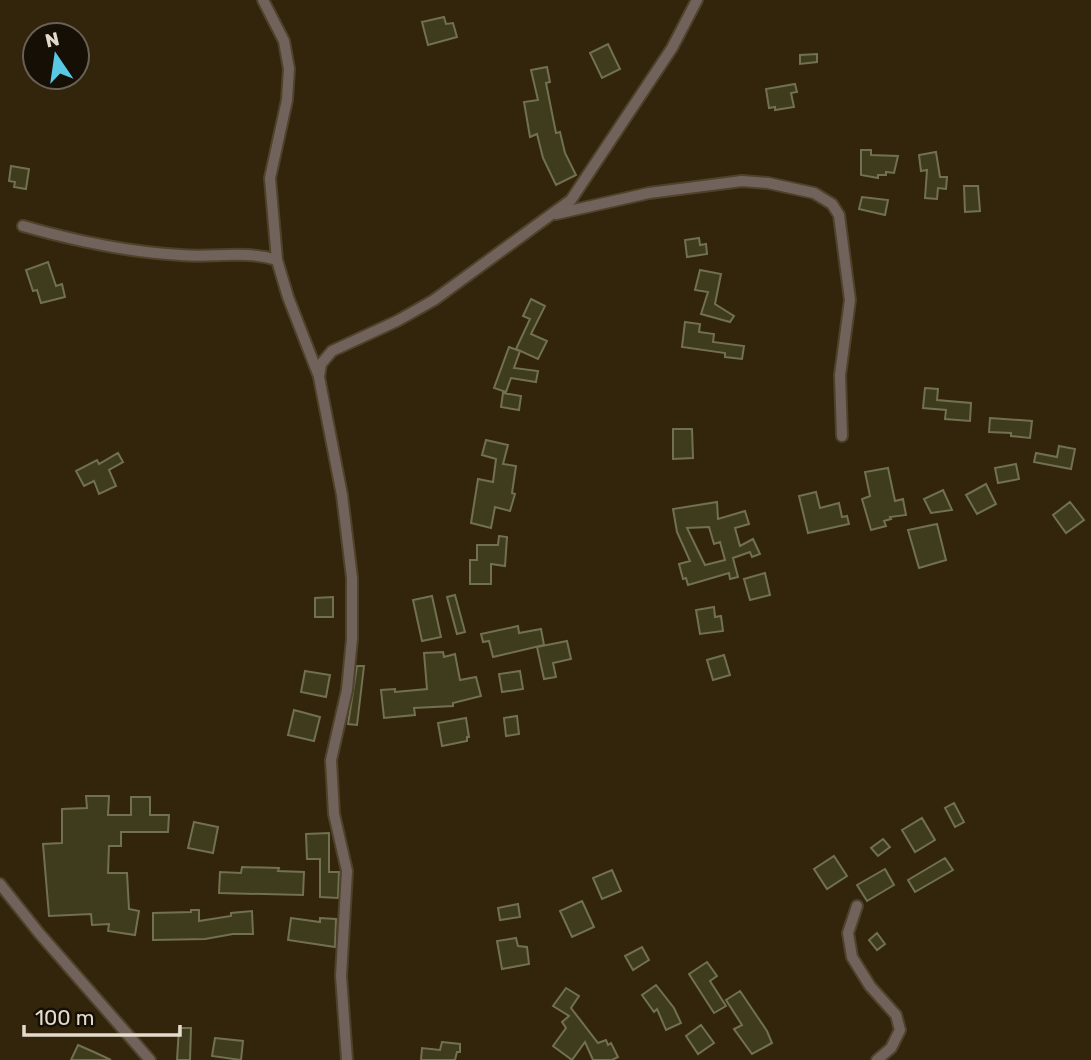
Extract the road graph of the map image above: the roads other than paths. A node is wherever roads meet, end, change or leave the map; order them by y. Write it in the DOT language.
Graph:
graph roads {
  1 [pos="263,0"];
  2 [pos="697,0"];
  3 [pos="550,216"];
  4 [pos="23,226"];
  5 [pos="277,260"];
  6 [pos="319,377"];
  7 [pos="842,436"];
  8 [pos="0,884"];
  9 [pos="857,906"];
  10 [pos="150,1060"];
  11 [pos="347,1060"];
  12 [pos="877,1060"];
  1 -- 5 [label="street"];
  2 -- 3 [label="street"];
  3 -- 6 [label="street"];
  3 -- 7 [label="street"];
  4 -- 5 [label="street"];
  5 -- 6 [label="street"];
  6 -- 11 [label="street"];
  8 -- 10 [label="street"];
  9 -- 12 [label="street"];
}
